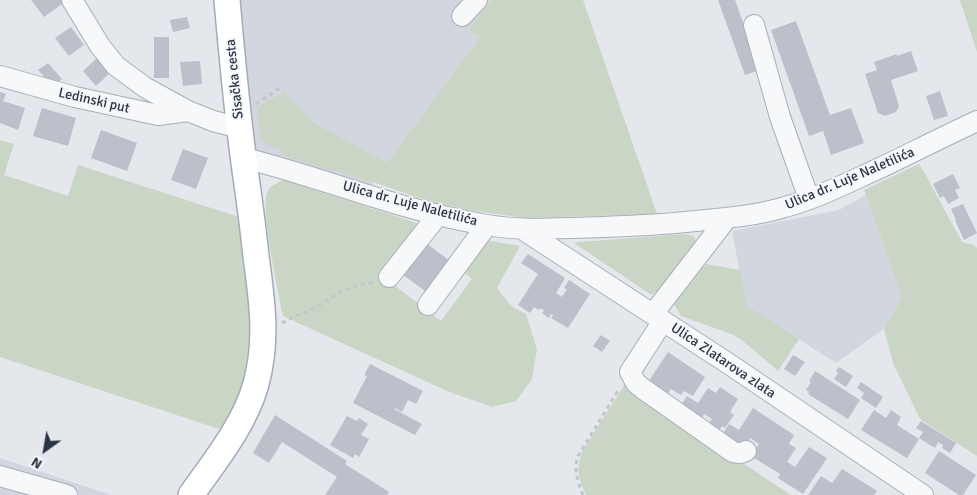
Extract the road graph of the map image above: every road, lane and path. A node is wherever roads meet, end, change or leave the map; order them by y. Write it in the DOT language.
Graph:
graph roads {
  1 [pos="72,0"];
  2 [pos="227,0"];
  3 [pos="477,0"];
  4 [pos="462,16"];
  5 [pos="754,25"];
  6 [pos="0,76"];
  7 [pos="280,88"];
  8 [pos="255,104"];
  9 [pos="188,111"];
  10 [pos="977,121"];
  11 [pos="240,128"];
  12 [pos="244,158"];
  13 [pos="809,199"];
  14 [pos="438,215"];
  15 [pos="727,218"];
  16 [pos="488,225"];
  17 [pos="522,229"];
  18 [pos="389,277"];
  19 [pos="428,305"];
  20 [pos="658,317"];
  21 [pos="276,327"];
  22 [pos="630,372"];
  23 [pos="746,451"];
  24 [pos="0,476"];
  25 [pos="67,495"];
  26 [pos="191,495"];
  27 [pos="583,495"];
  28 [pos="923,495"];
  1 -- 9 [label="street, Ledinski put"];
  2 -- 11 [label="main road, Sisačka cesta"];
  3 -- 4 [label="street"];
  5 -- 13 [label="street"];
  6 -- 9 [label="street, Ledinski put"];
  7 -- 8 [label="path"];
  9 -- 11 [label="street, Ledinski put"];
  10 -- 13 [label="street, Ulica dr. Luje Naletilića"];
  11 -- 12 [label="main road, Sisačka cesta"];
  12 -- 14 [label="street, Ulica dr. Luje Naletilića"];
  12 -- 26 [label="main road"];
  13 -- 15 [label="street, Ulica dr. Luje Naletilića"];
  14 -- 16 [label="street, Ulica dr. Luje Naletilića"];
  14 -- 18 [label="street"];
  15 -- 17 [label="street, Ulica dr. Luje Naletilića"];
  15 -- 20 [label="street"];
  16 -- 17 [label="street, Ulica dr. Luje Naletilića"];
  16 -- 19 [label="street"];
  17 -- 20 [label="street, Ulica Zlatarova zlata"];
  18 -- 21 [label="path"];
  20 -- 22 [label="street"];
  20 -- 28 [label="street, Ulica Zlatarova zlata"];
  22 -- 23 [label="street"];
  22 -- 27 [label="path"];
  24 -- 25 [label="street"];
}
